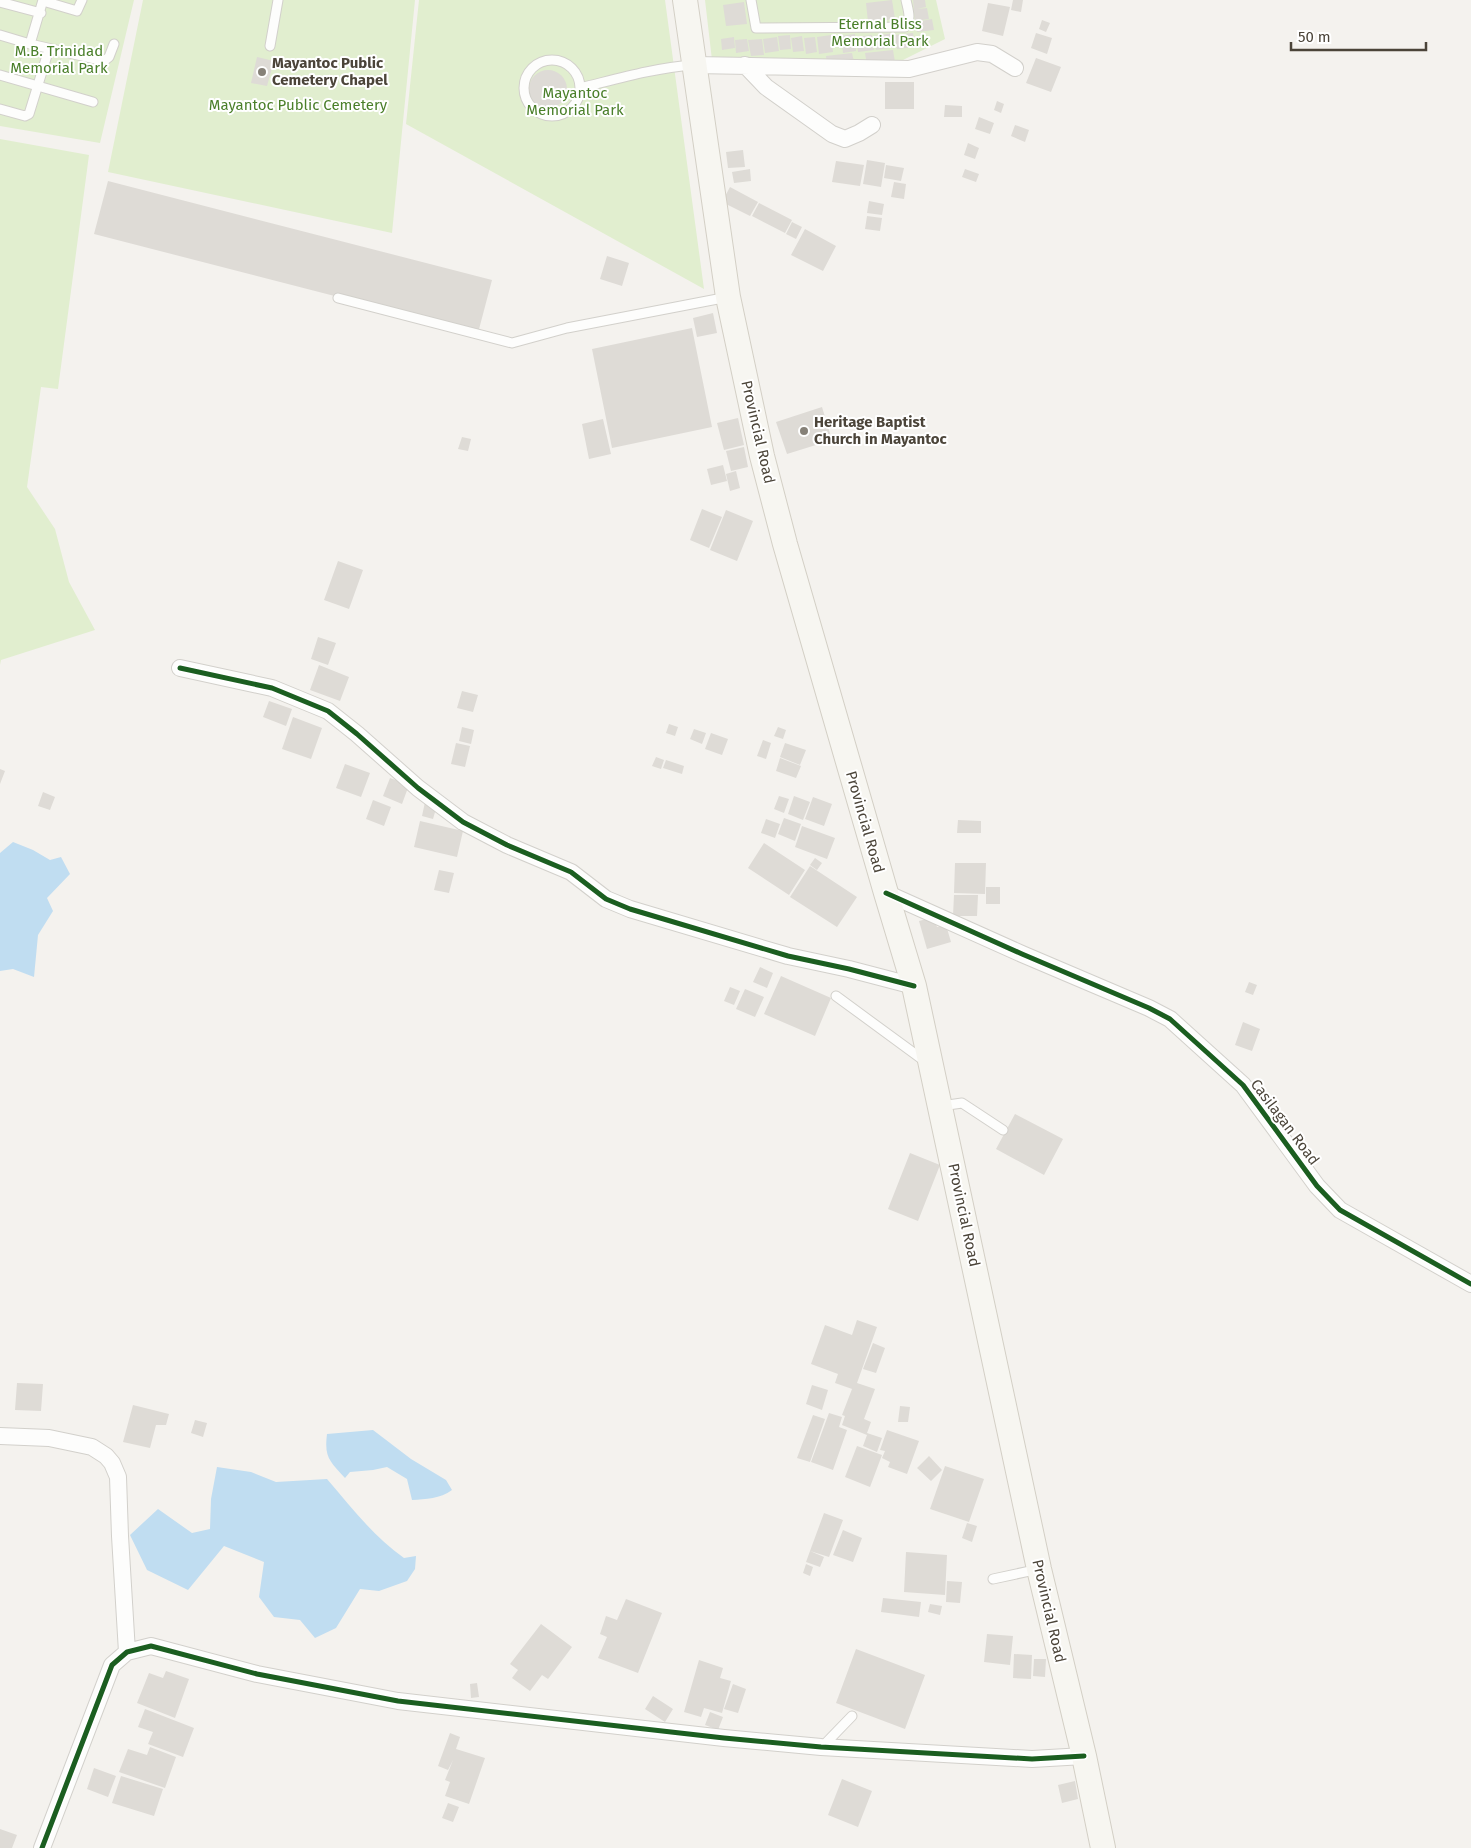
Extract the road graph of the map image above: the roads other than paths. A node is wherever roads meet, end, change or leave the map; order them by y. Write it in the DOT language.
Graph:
graph roads {
  1 [pos="82,0"];
  2 [pos="278,0"];
  3 [pos="685,0"];
  4 [pos="751,0"];
  5 [pos="906,0"];
  6 [pos="0,1"];
  7 [pos="43,1"];
  8 [pos="41,13"];
  9 [pos="0,35"];
  10 [pos="30,44"];
  11 [pos="114,44"];
  12 [pos="270,46"];
  13 [pos="49,49"];
  14 [pos="694,65"];
  15 [pos="745,65"];
  16 [pos="1015,68"];
  17 [pos="0,75"];
  18 [pos="37,86"];
  19 [pos="580,88"];
  20 [pos="93,102"];
  21 [pos="0,109"];
  22 [pos="872,125"];
  23 [pos="728,297"];
  24 [pos="338,298"];
  25 [pos="180,668"];
  26 [pos="886,893"];
  27 [pos="914,986"];
  28 [pos="836,996"];
  29 [pos="932,1066"];
  30 [pos="941,1106"];
  31 [pos="1003,1130"];
  32 [pos="1471,1284"];
  33 [pos="0,1436"];
  34 [pos="1039,1569"];
  35 [pos="993,1579"];
  36 [pos="127,1652"];
  37 [pos="852,1716"];
  38 [pos="821,1747"];
  39 [pos="1084,1756"];
  40 [pos="42,1848"];
  41 [pos="1103,1848"];
  1 -- 7 [label="lane"];
  2 -- 12 [label="lane"];
  3 -- 14 [label="main road, Provincial Road"];
  4 -- 5 [label="lane"];
  6 -- 8 [label="lane"];
  7 -- 8 [label="lane"];
  8 -- 10 [label="lane"];
  9 -- 10 [label="lane"];
  10 -- 13 [label="lane"];
  11 -- 13 [label="lane"];
  13 -- 18 [label="lane"];
  14 -- 15 [label="street"];
  14 -- 19 [label="lane"];
  14 -- 23 [label="main road, Provincial Road"];
  15 -- 16 [label="street"];
  15 -- 22 [label="street"];
  17 -- 18 [label="lane"];
  18 -- 20 [label="lane"];
  18 -- 21 [label="lane"];
  19 -- 19 [label="lane"];
  23 -- 24 [label="lane"];
  23 -- 26 [label="main road, Provincial Road"];
  25 -- 27 [label="street"];
  26 -- 27 [label="main road, Provincial Road"];
  26 -- 32 [label="street, Casilagan Road"];
  27 -- 29 [label="main road, Provincial Road"];
  28 -- 29 [label="lane"];
  29 -- 30 [label="main road, Provincial Road"];
  30 -- 31 [label="lane"];
  30 -- 34 [label="main road, Provincial Road"];
  33 -- 36 [label="street"];
  34 -- 35 [label="lane"];
  34 -- 39 [label="main road, Provincial Road"];
  36 -- 38 [label="street"];
  36 -- 40 [label="street"];
  37 -- 38 [label="lane"];
  38 -- 39 [label="street"];
  39 -- 41 [label="main road, Provincial Road"];
}
